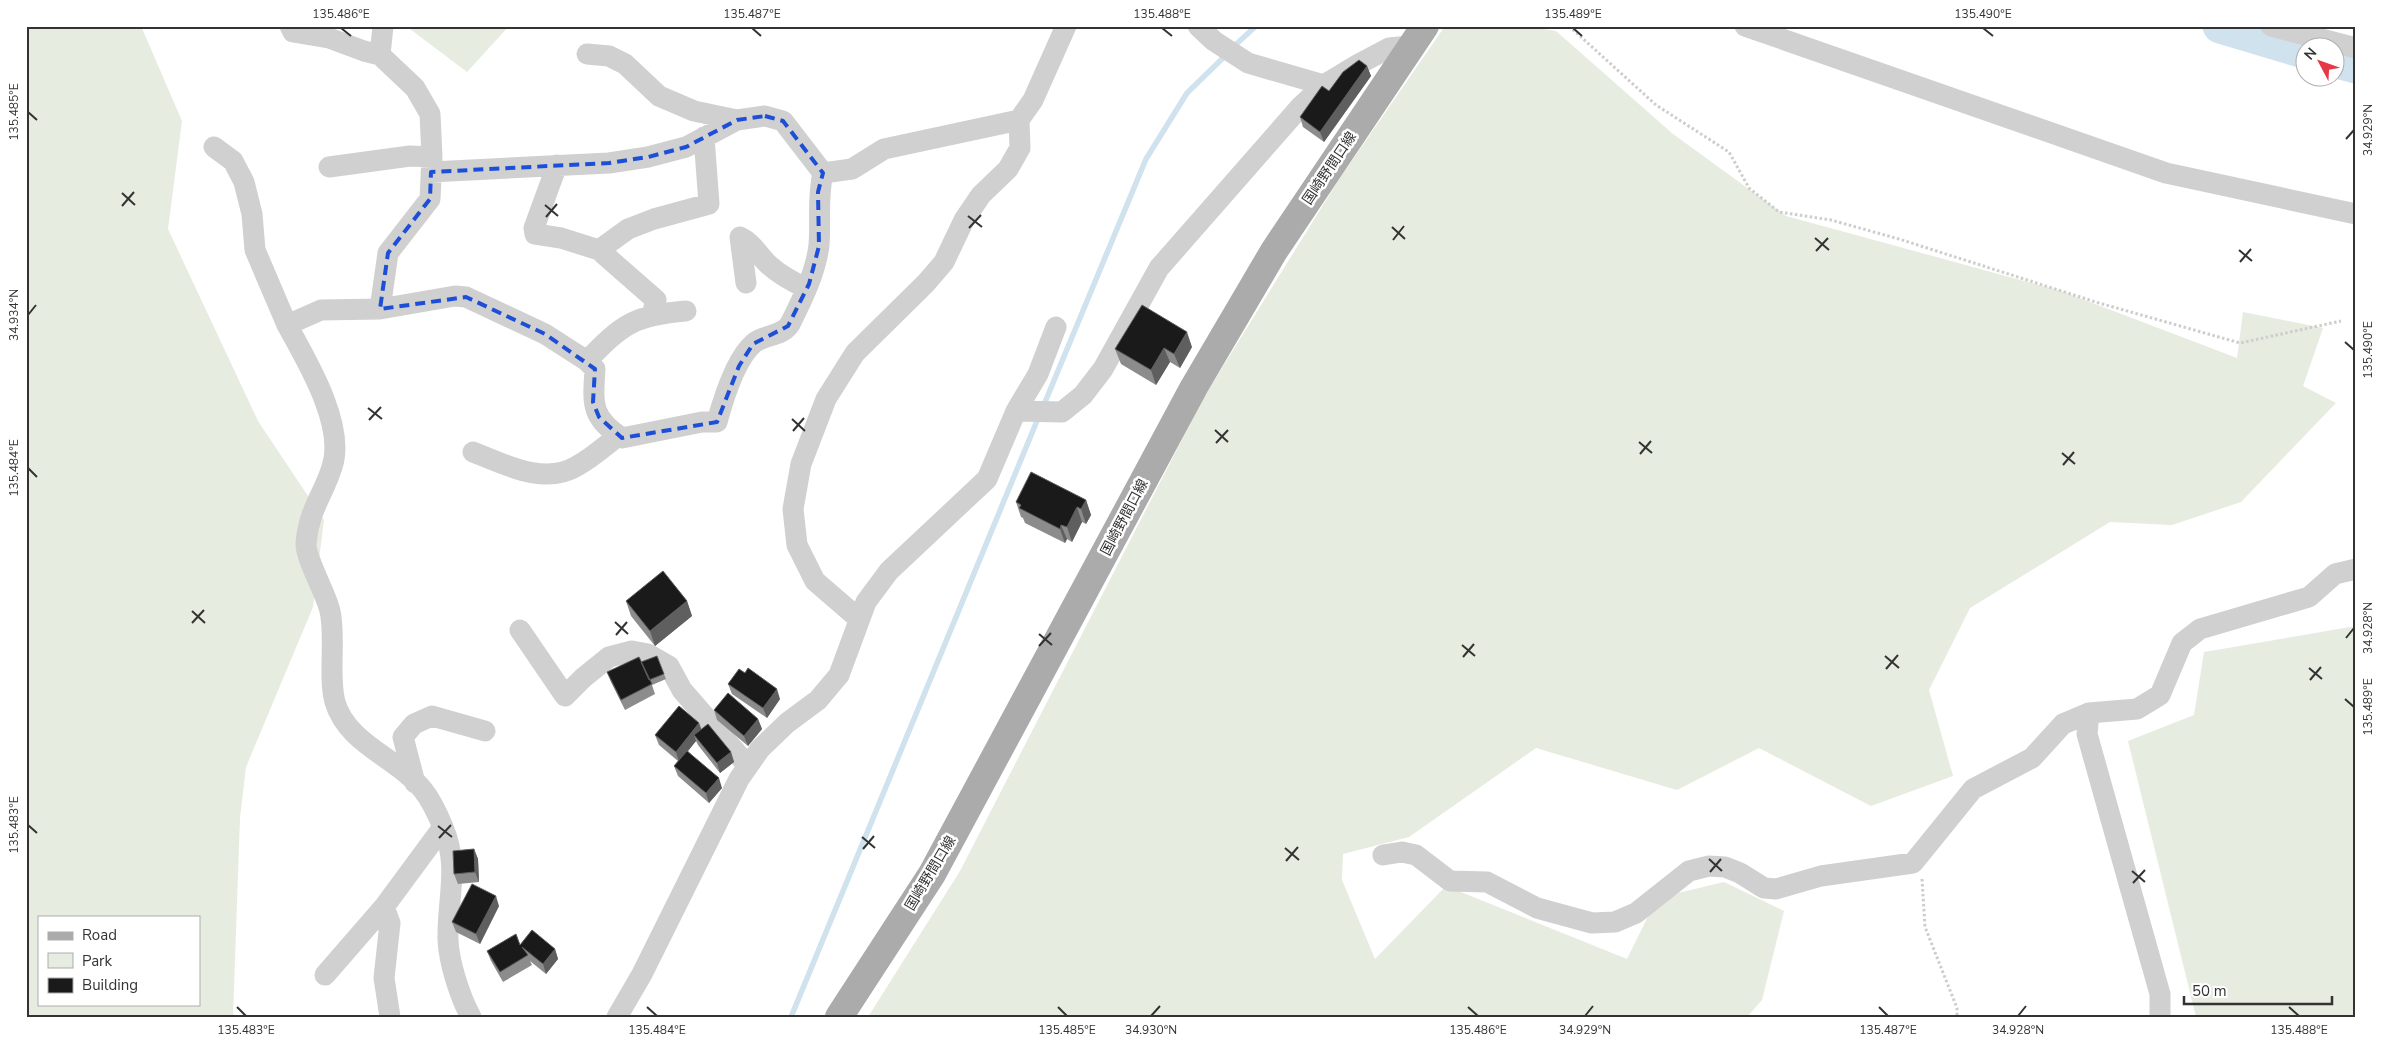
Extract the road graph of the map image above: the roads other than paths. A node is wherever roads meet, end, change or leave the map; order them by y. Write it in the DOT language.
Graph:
graph roads {
  1 [pos="290,26"];
  2 [pos="383,26"];
  3 [pos="1066,26"];
  4 [pos="1198,26"];
  5 [pos="1745,26"];
  6 [pos="2271,26"];
  7 [pos="1417,36"];
  8 [pos="2356,48"];
  9 [pos="587,54"];
  10 [pos="380,55"];
  11 [pos="1324,85"];
  12 [pos="737,120"];
  13 [pos="1019,120"];
  14 [pos="704,137"];
  15 [pos="214,148"];
  16 [pos="432,165"];
  17 [pos="557,165"];
  18 [pos="329,167"];
  19 [pos="823,173"];
  20 [pos="2356,214"];
  21 [pos="599,250"];
  22 [pos="746,283"];
  23 [pos="806,288"];
  24 [pos="380,309"];
  25 [pos="686,312"];
  26 [pos="652,315"];
  27 [pos="287,325"];
  28 [pos="1056,327"];
  29 [pos="587,361"];
  30 [pos="1016,411"];
  31 [pos="618,436"];
  32 [pos="473,452"];
  33 [pos="2356,569"];
  34 [pos="859,619"];
  35 [pos="520,630"];
  36 [pos="2089,712"];
  37 [pos="485,731"];
  38 [pos="748,766"];
  39 [pos="415,783"];
  40 [pos="443,827"];
  41 [pos="1383,855"];
  42 [pos="384,907"];
  43 [pos="325,975"];
  44 [pos="390,1017"];
  45 [pos="471,1017"];
  46 [pos="618,1017"];
  47 [pos="839,1017"];
  48 [pos="2160,1017"];
  1 -- 10 [label="street"];
  2 -- 10 [label="street"];
  3 -- 13 [label="street"];
  4 -- 11 [label="street"];
  5 -- 20 [label="street"];
  6 -- 8 [label="street"];
  7 -- 11 [label="street"];
  7 -- 47 [label="main road, 国崎野間口線"];
  9 -- 12 [label="street"];
  10 -- 16 [label="street"];
  11 -- 30 [label="street"];
  12 -- 14 [label="street"];
  12 -- 19 [label="street"];
  13 -- 19 [label="street"];
  13 -- 34 [label="street"];
  14 -- 17 [label="street"];
  14 -- 21 [label="street"];
  15 -- 27 [label="street"];
  16 -- 17 [label="street"];
  16 -- 18 [label="street"];
  16 -- 24 [label="street"];
  17 -- 21 [label="street"];
  19 -- 23 [label="street"];
  21 -- 26 [label="street"];
  22 -- 23 [label="street"];
  23 -- 31 [label="street"];
  24 -- 27 [label="street"];
  24 -- 29 [label="street"];
  25 -- 26 [label="street"];
  26 -- 29 [label="street"];
  27 -- 39 [label="street"];
  28 -- 30 [label="street"];
  29 -- 31 [label="street"];
  30 -- 34 [label="street"];
  31 -- 32 [label="street"];
  33 -- 36 [label="street"];
  34 -- 38 [label="street"];
  35 -- 38 [label="street"];
  36 -- 41 [label="street"];
  36 -- 48 [label="street"];
  37 -- 39 [label="street"];
  38 -- 46 [label="street"];
  39 -- 40 [label="street"];
  40 -- 42 [label="street"];
  40 -- 45 [label="street"];
  42 -- 43 [label="street"];
  42 -- 44 [label="street"];
}
